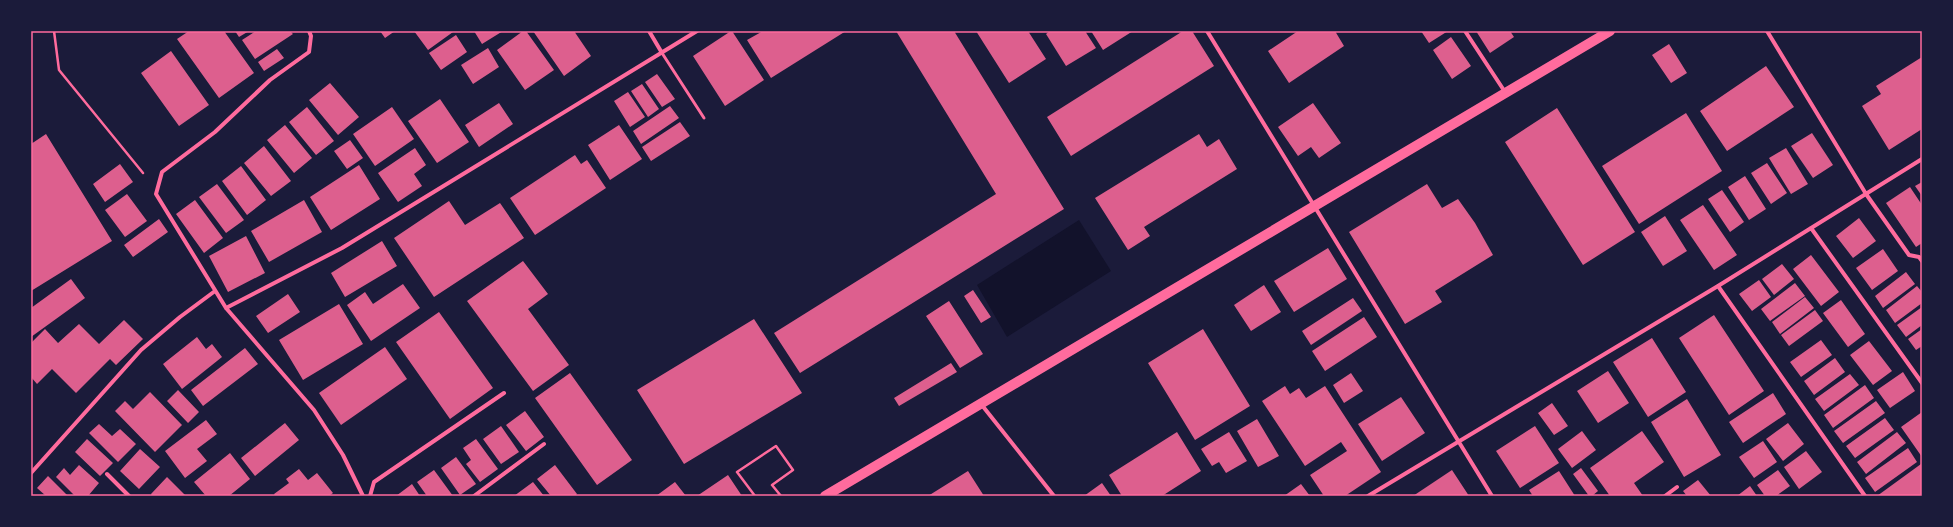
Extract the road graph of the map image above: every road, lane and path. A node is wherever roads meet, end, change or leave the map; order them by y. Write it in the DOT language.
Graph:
graph roads {
  1 [pos="54,31"];
  2 [pos="309,31"];
  3 [pos="649,31"];
  4 [pos="697,31"];
  5 [pos="1207,31"];
  6 [pos="1465,31"];
  7 [pos="1610,31"];
  8 [pos="1766,31"];
  9 [pos="662,53"];
  10 [pos="1505,92"];
  11 [pos="704,118"];
  12 [pos="1922,159"];
  13 [pos="159,182"];
  14 [pos="1866,194"];
  15 [pos="1314,207"];
  16 [pos="1811,228"];
  17 [pos="1922,261"];
  18 [pos="1718,286"];
  19 [pos="216,291"];
  20 [pos="226,308"];
  21 [pos="1922,383"];
  22 [pos="504,393"];
  23 [pos="980,403"];
  24 [pos="1457,441"];
  25 [pos="544,444"];
  26 [pos="31,473"];
  27 [pos="107,474"];
  28 [pos="1676,487"];
  29 [pos="129,496"];
  30 [pos="363,496"];
  31 [pos="370,496"];
  32 [pos="474,496"];
  33 [pos="755,496"];
  34 [pos="781,496"];
  35 [pos="825,496"];
  36 [pos="1054,496"];
  37 [pos="1368,496"];
  38 [pos="1492,496"];
  39 [pos="1665,496"];
  40 [pos="1865,496"];
  1 -- 13 [label="path"];
  2 -- 13 [label="street"];
  3 -- 9 [label="street"];
  4 -- 9 [label="street"];
  5 -- 15 [label="street"];
  6 -- 10 [label="street"];
  7 -- 10 [label="main road"];
  8 -- 14 [label="street"];
  9 -- 11 [label="lane"];
  9 -- 20 [label="street"];
  10 -- 15 [label="main road"];
  12 -- 14 [label="street"];
  13 -- 19 [label="street"];
  14 -- 16 [label="street"];
  14 -- 17 [label="street"];
  15 -- 23 [label="main road"];
  15 -- 24 [label="street"];
  16 -- 18 [label="street"];
  16 -- 21 [label="street"];
  18 -- 24 [label="street"];
  18 -- 40 [label="street"];
  19 -- 20 [label="street"];
  19 -- 26 [label="street"];
  20 -- 30 [label="street"];
  22 -- 31 [label="street"];
  23 -- 35 [label="main road"];
  23 -- 36 [label="street"];
  24 -- 37 [label="street"];
  24 -- 38 [label="street"];
  25 -- 32 [label="street"];
  27 -- 29 [label="street"];
  28 -- 39 [label="street"];
  33 -- 34 [label="path"];
}
